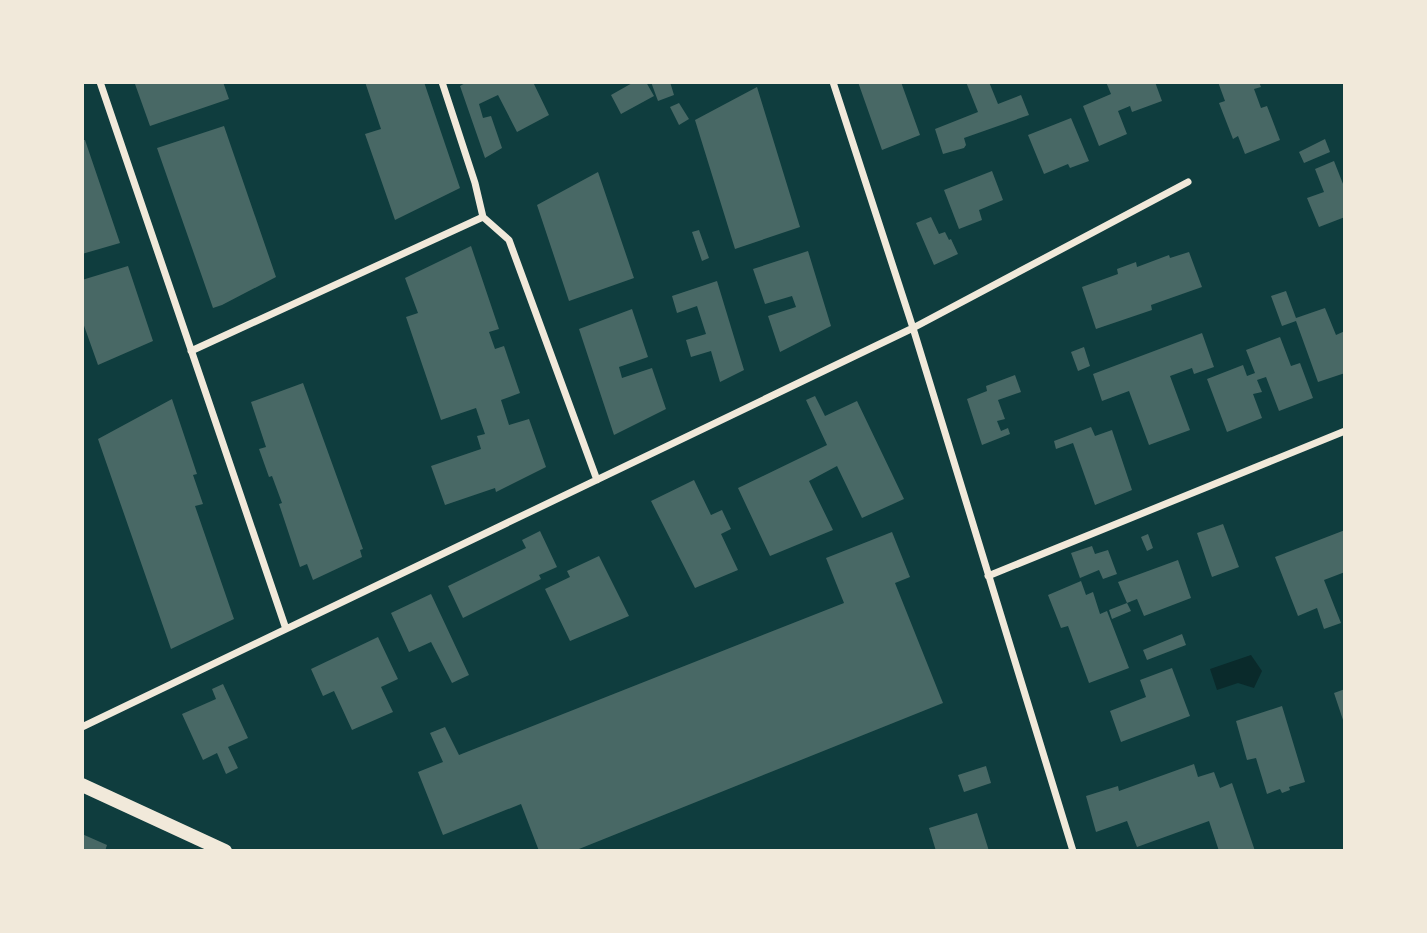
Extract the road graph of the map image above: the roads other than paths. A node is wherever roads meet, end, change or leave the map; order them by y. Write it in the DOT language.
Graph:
graph roads {
  1 [pos="100,82"];
  2 [pos="442,82"];
  3 [pos="833,82"];
  4 [pos="1188,182"];
  5 [pos="483,216"];
  6 [pos="913,328"];
  7 [pos="191,351"];
  8 [pos="1345,431"];
  9 [pos="597,480"];
  10 [pos="988,576"];
  11 [pos="286,629"];
  12 [pos="82,727"];
  13 [pos="82,785"];
  14 [pos="225,851"];
  15 [pos="1073,851"];
  1 -- 7 [label="street"];
  2 -- 5 [label="street"];
  3 -- 6 [label="street"];
  4 -- 6 [label="street"];
  5 -- 7 [label="street"];
  5 -- 9 [label="street"];
  6 -- 9 [label="street"];
  6 -- 10 [label="street"];
  7 -- 11 [label="street"];
  8 -- 10 [label="street"];
  9 -- 11 [label="street"];
  10 -- 15 [label="street"];
  11 -- 12 [label="street"];
  13 -- 14 [label="main road"];
}
